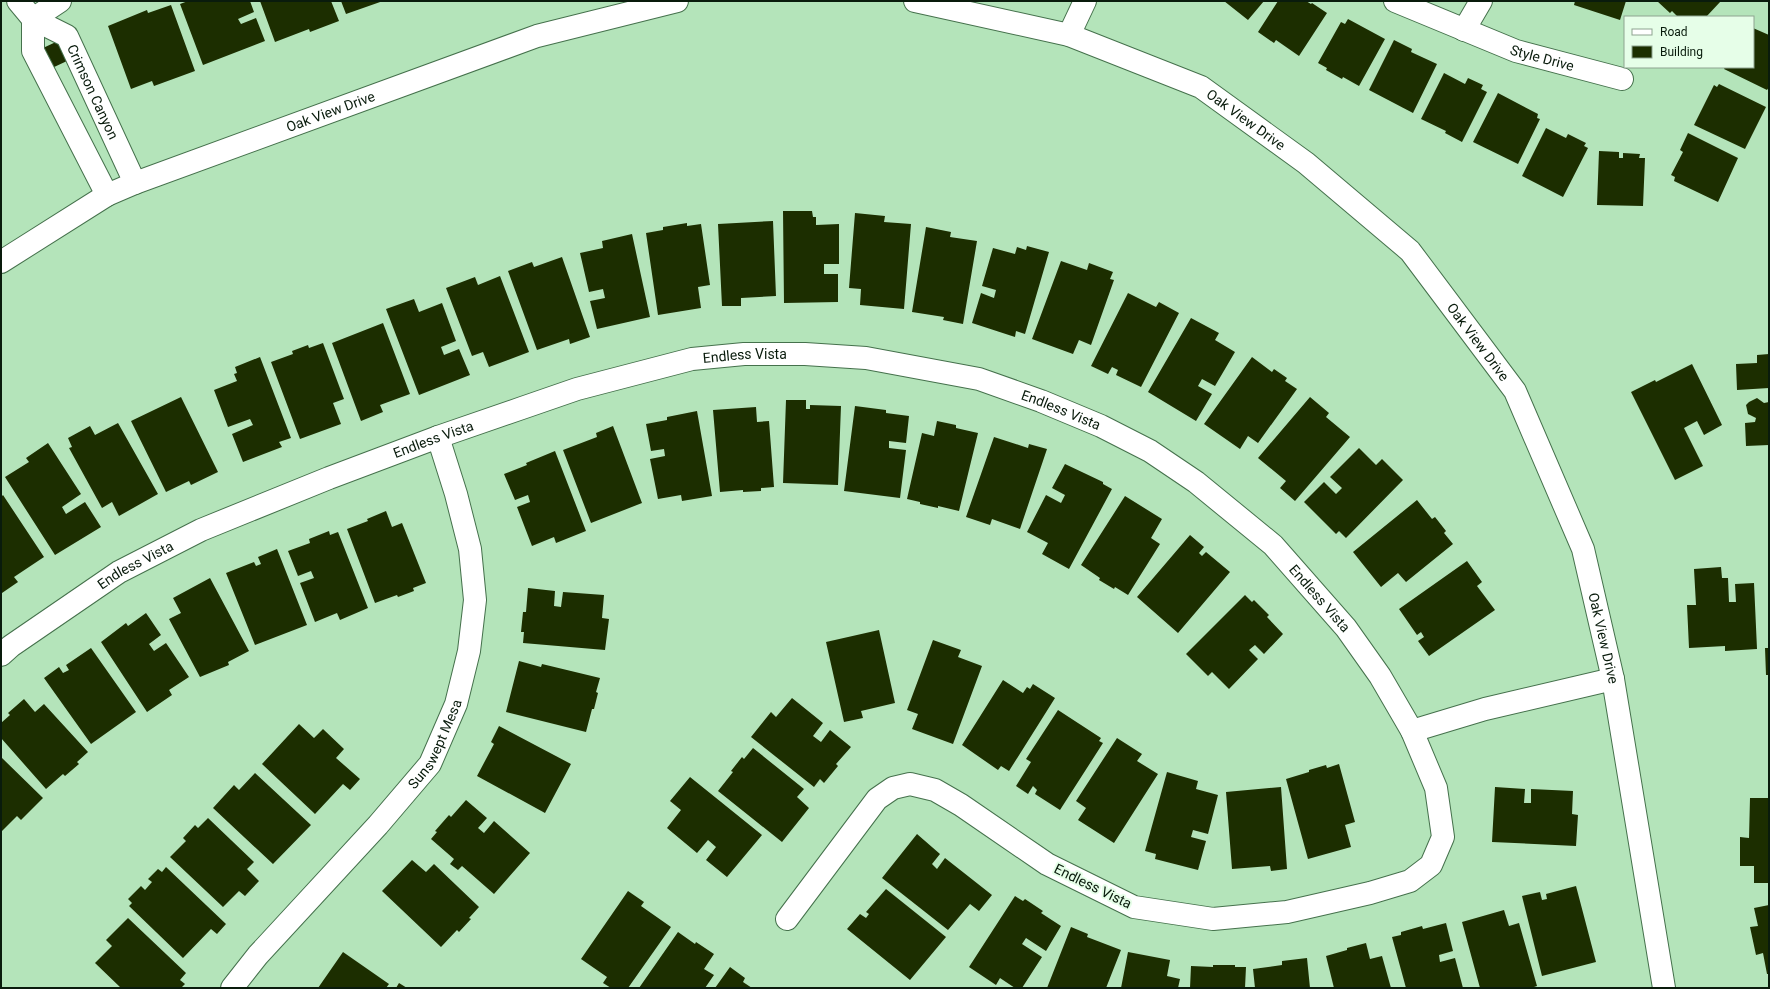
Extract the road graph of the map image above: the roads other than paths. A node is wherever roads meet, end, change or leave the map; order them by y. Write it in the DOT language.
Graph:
graph roads {
  1 [pos="18,1"];
  2 [pos="60,1"];
  3 [pos="677,1"];
  4 [pos="915,1"];
  5 [pos="1085,1"];
  6 [pos="1395,1"];
  7 [pos="1481,1"];
  8 [pos="33,19"];
  9 [pos="1464,30"];
  10 [pos="1068,34"];
  11 [pos="1622,79"];
  12 [pos="134,183"];
  13 [pos="107,195"];
  14 [pos="1,262"];
  15 [pos="438,437"];
  16 [pos="1,655"];
  17 [pos="1613,679"];
  18 [pos="1412,731"];
  19 [pos="787,919"];
  20 [pos="232,988"];
  21 [pos="1664,988"];
  1 -- 8 [label="street, Crimson Canyon"];
  2 -- 8 [label="street"];
  3 -- 12 [label="street, Oak View Drive"];
  4 -- 10 [label="street, Oak View Drive"];
  5 -- 10 [label="street"];
  6 -- 9 [label="street, Style Drive"];
  7 -- 9 [label="street"];
  8 -- 12 [label="street, Crimson Canyon"];
  8 -- 13 [label="street"];
  9 -- 11 [label="street, Style Drive"];
  10 -- 17 [label="street, Oak View Drive"];
  12 -- 13 [label="street, Oak View Drive"];
  13 -- 14 [label="street, Oak View Drive"];
  15 -- 16 [label="street, Endless Vista"];
  15 -- 18 [label="street, Endless Vista"];
  15 -- 20 [label="street, Sunswept Mesa"];
  17 -- 18 [label="street"];
  17 -- 21 [label="street, Oak View Drive"];
  18 -- 19 [label="street, Endless Vista"];
}
